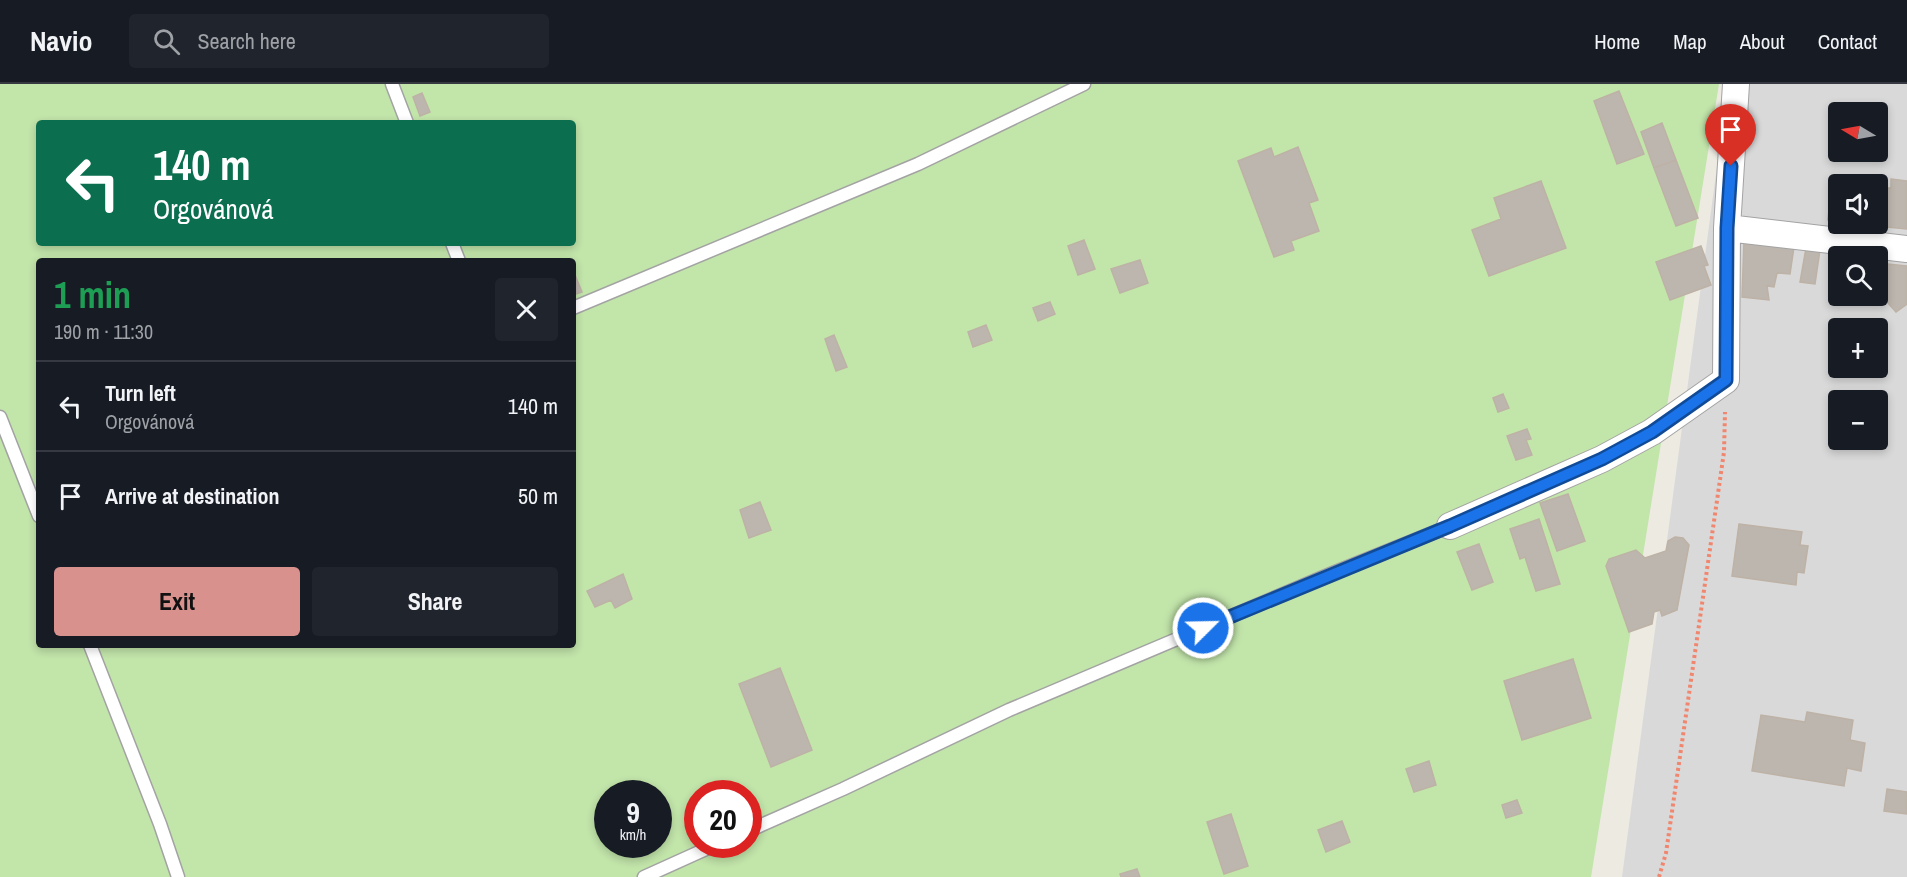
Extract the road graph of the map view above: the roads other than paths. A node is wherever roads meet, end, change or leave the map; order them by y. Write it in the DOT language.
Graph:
graph roads {
  1 [pos="392,84"];
  2 [pos="1084,84"];
  3 [pos="1736,84"];
  4 [pos="406,120"];
  5 [pos="1727,228"];
  6 [pos="1907,249"];
  7 [pos="576,307"];
  8 [pos="0,417"];
  9 [pos="36,508"];
  10 [pos="1450,526"];
  11 [pos="91,648"];
  12 [pos="762,825"];
  13 [pos="686,858"];
  14 [pos="178,877"];
  15 [pos="644,877"];
  1 -- 4 [label="lane"];
  2 -- 7 [label="lane"];
  3 -- 5 [label="street"];
  5 -- 6 [label="street"];
  5 -- 10 [label="street"];
  8 -- 9 [label="lane"];
  10 -- 12 [label="lane"];
  11 -- 14 [label="lane"];
  13 -- 15 [label="lane"];
}
